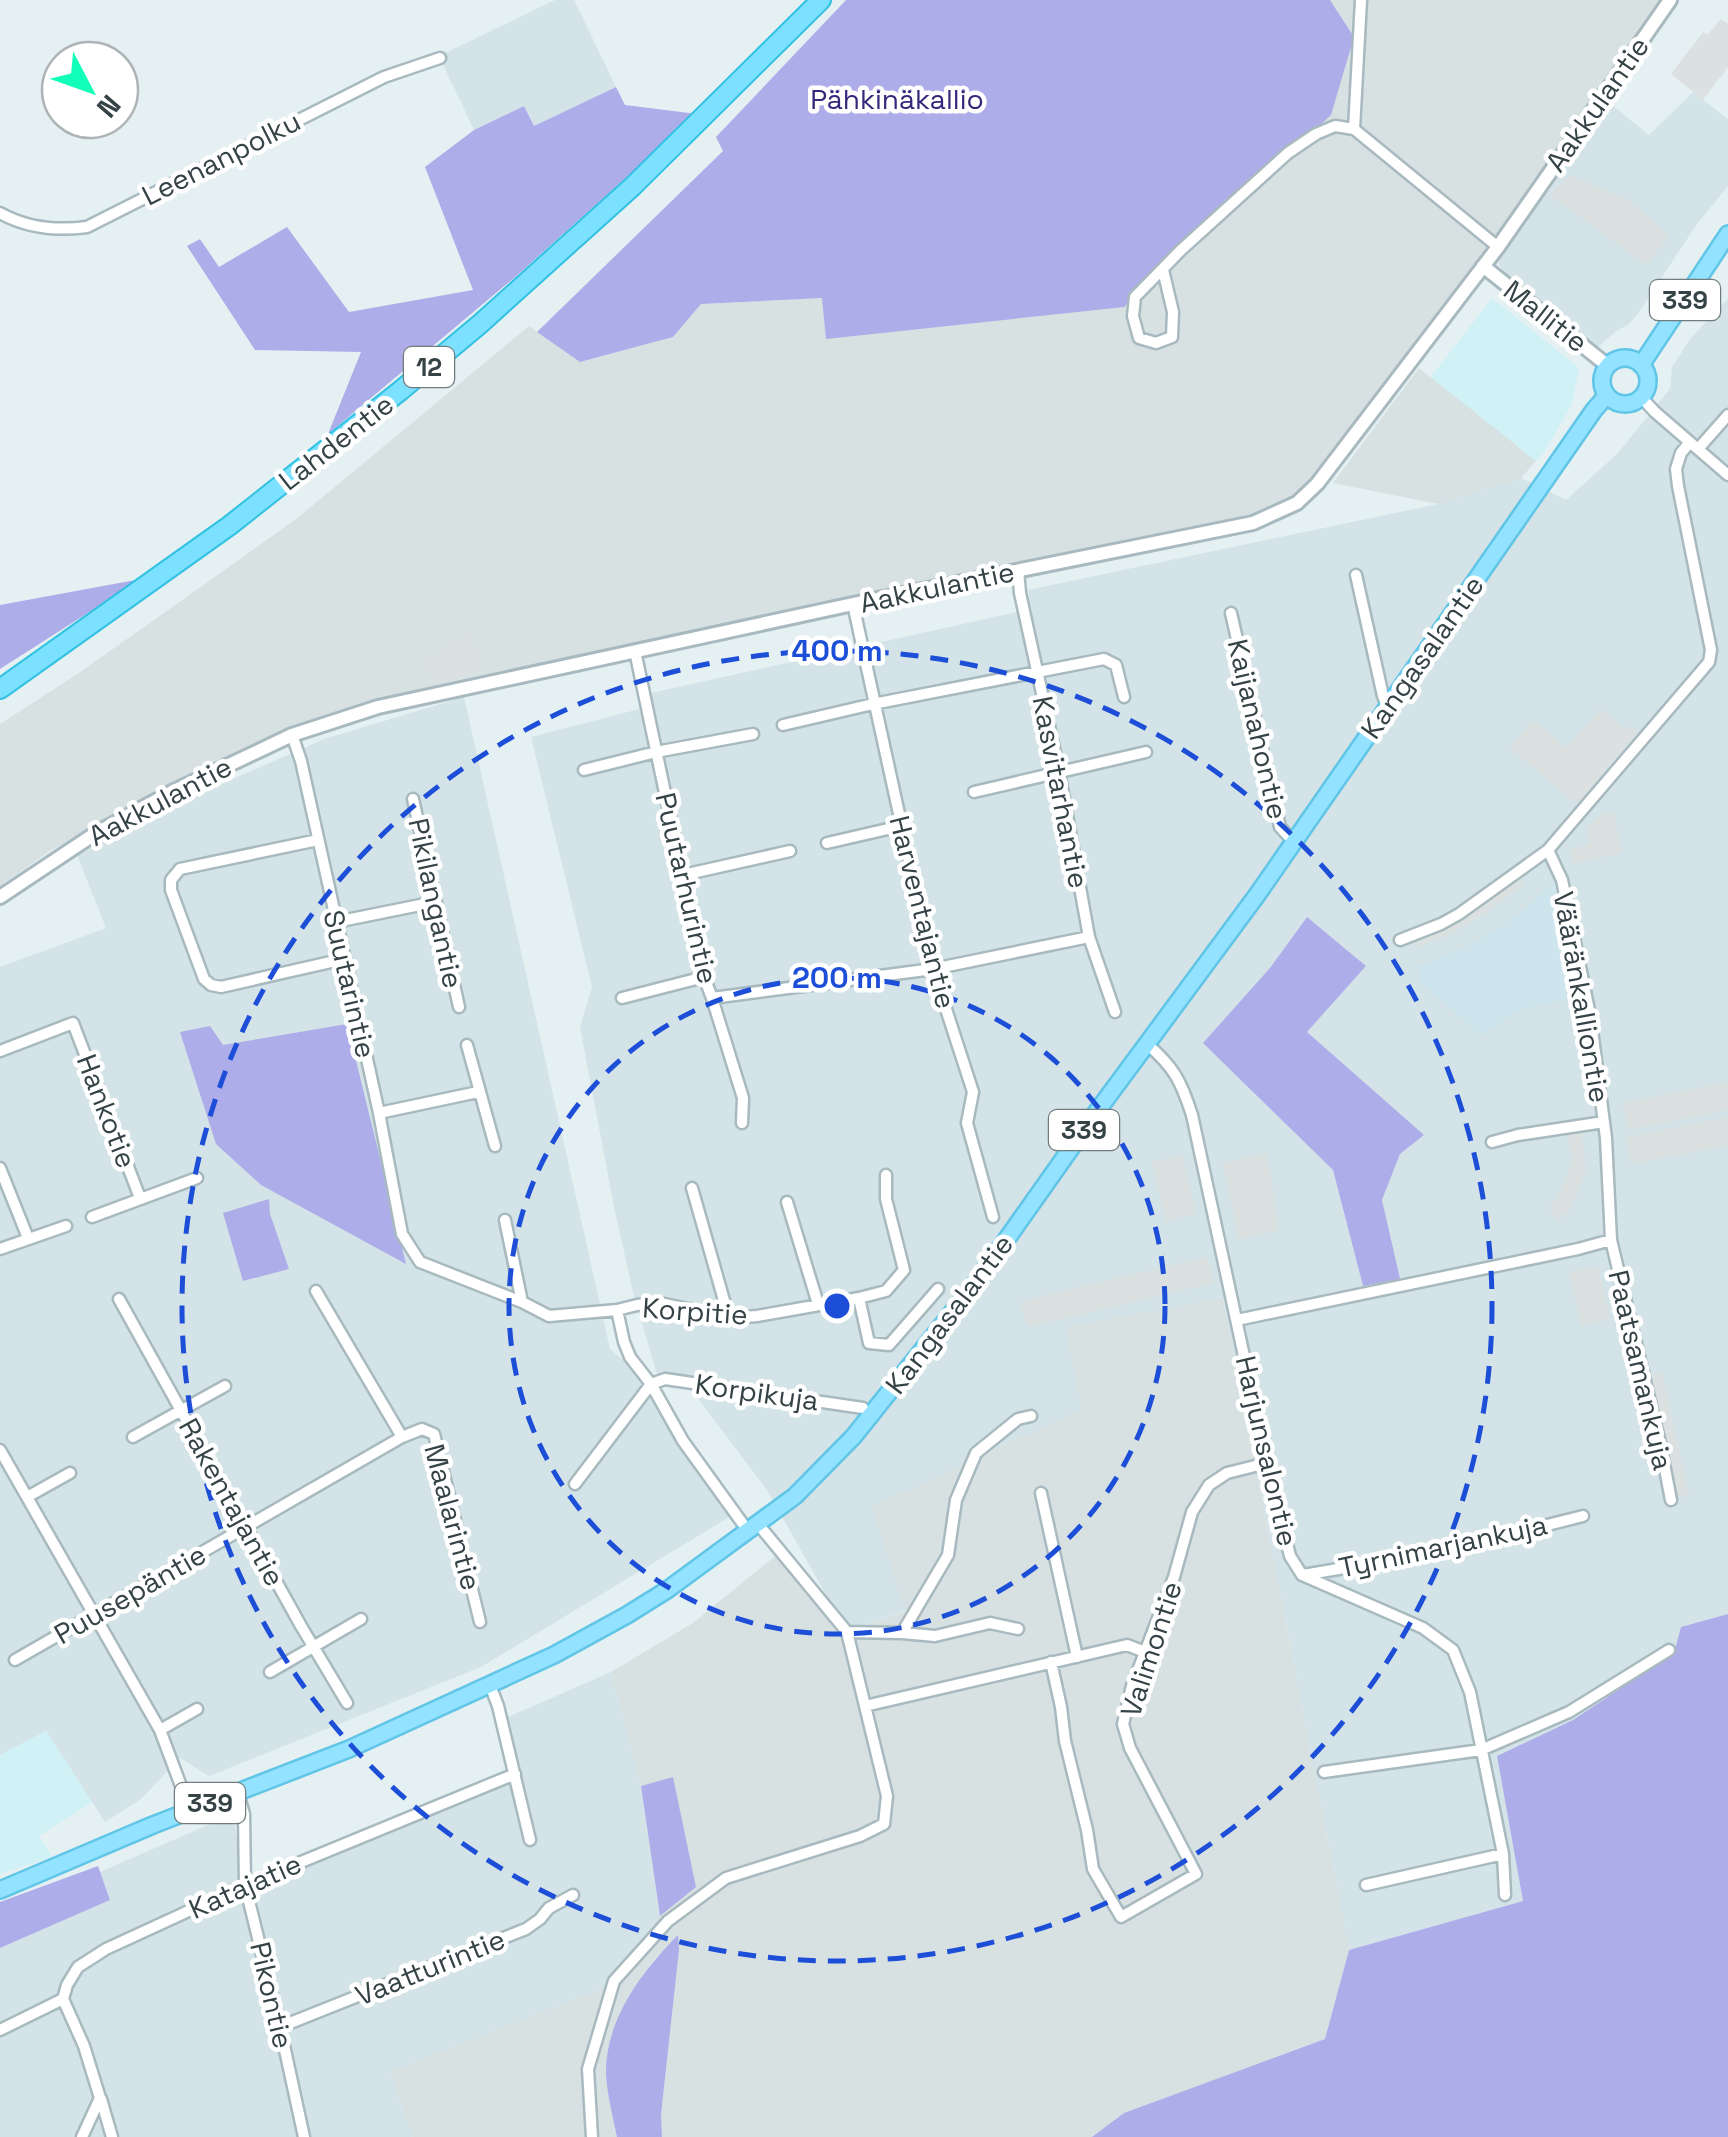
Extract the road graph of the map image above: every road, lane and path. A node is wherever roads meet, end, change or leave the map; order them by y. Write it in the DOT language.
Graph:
graph roads {
  1 [pos="820,0"];
  2 [pos="1361,0"];
  3 [pos="1670,0"];
  4 [pos="440,58"];
  5 [pos="1354,130"];
  6 [pos="0,213"];
  7 [pos="1728,234"];
  8 [pos="1498,246"];
  9 [pos="1483,266"];
  10 [pos="1163,270"];
  11 [pos="1641,365"];
  12 [pos="1608,366"];
  13 [pos="1607,396"];
  14 [pos="1641,397"];
  15 [pos="1728,414"];
  16 [pos="1694,446"];
  17 [pos="1728,475"];
  18 [pos="1018,570"];
  19 [pos="1356,575"];
  20 [pos="853,604"];
  21 [pos="1231,612"];
  22 [pos="634,651"];
  23 [pos="1038,672"];
  24 [pos="0,688"];
  25 [pos="1124,697"];
  26 [pos="873,704"];
  27 [pos="1387,706"];
  28 [pos="783,726"];
  29 [pos="753,734"];
  30 [pos="292,736"];
  31 [pos="656,752"];
  32 [pos="1146,752"];
  33 [pos="584,770"];
  34 [pos="1059,771"];
  35 [pos="974,792"];
  36 [pos="413,799"];
  37 [pos="901,826"];
  38 [pos="318,840"];
  39 [pos="1293,840"];
  40 [pos="827,843"];
  41 [pos="1548,850"];
  42 [pos="790,851"];
  43 [pos="684,875"];
  44 [pos="0,897"];
  45 [pos="434,902"];
  46 [pos="336,922"];
  47 [pos="1089,937"];
  48 [pos="1400,940"];
  49 [pos="344,959"];
  50 [pos="933,969"];
  51 [pos="704,977"];
  52 [pos="622,998"];
  53 [pos="712,998"];
  54 [pos="459,1008"];
  55 [pos="1114,1012"];
  56 [pos="1147,1044"];
  57 [pos="468,1045"];
  58 [pos="0,1051"];
  59 [pos="478,1092"];
  60 [pos="380,1113"];
  61 [pos="1604,1122"];
  62 [pos="742,1123"];
  63 [pos="1492,1142"];
  64 [pos="495,1146"];
  65 [pos="0,1168"];
  66 [pos="886,1175"];
  67 [pos="197,1178"];
  68 [pos="692,1188"];
  69 [pos="140,1198"];
  70 [pos="788,1202"];
  71 [pos="993,1217"];
  72 [pos="92,1218"];
  73 [pos="505,1220"];
  74 [pos="66,1226"];
  75 [pos="402,1234"];
  76 [pos="28,1238"];
  77 [pos="1611,1240"];
  78 [pos="0,1249"];
  79 [pos="938,1289"];
  80 [pos="316,1290"];
  81 [pos="860,1298"];
  82 [pos="119,1299"];
  83 [pos="522,1302"];
  84 [pos="818,1304"];
  85 [pos="617,1310"];
  86 [pos="730,1318"];
  87 [pos="1238,1320"];
  88 [pos="651,1384"];
  89 [pos="225,1386"];
  90 [pos="863,1408"];
  91 [pos="182,1411"];
  92 [pos="1032,1416"];
  93 [pos="133,1436"];
  94 [pos="402,1437"];
  95 [pos="0,1450"];
  96 [pos="1267,1463"];
  97 [pos="70,1473"];
  98 [pos="575,1484"];
  99 [pos="1041,1492"];
  100 [pos="27,1497"];
  101 [pos="1671,1500"];
  102 [pos="1583,1516"];
  103 [pos="246,1527"];
  104 [pos="753,1528"];
  105 [pos="1302,1575"];
  106 [pos="93,1614"];
  107 [pos="361,1619"];
  108 [pos="480,1622"];
  109 [pos="1018,1629"];
  110 [pos="847,1632"];
  111 [pos="902,1633"];
  112 [pos="313,1647"];
  113 [pos="1669,1650"];
  114 [pos="1145,1652"];
  115 [pos="1077,1656"];
  116 [pos="15,1660"];
  117 [pos="1052,1662"];
  118 [pos="270,1672"];
  119 [pos="490,1685"];
  120 [pos="348,1703"];
  121 [pos="865,1706"];
  122 [pos="198,1710"];
  123 [pos="160,1730"];
  124 [pos="1482,1750"];
  125 [pos="1324,1772"];
  126 [pos="515,1774"];
  127 [pos="238,1793"];
  128 [pos="190,1810"];
  129 [pos="530,1840"];
  130 [pos="1504,1854"];
  131 [pos="1366,1885"];
  132 [pos="245,1886"];
  133 [pos="0,1890"];
  134 [pos="1505,1895"];
  135 [pos="572,1896"];
  136 [pos="63,2000"];
  137 [pos="280,2027"];
  138 [pos="0,2030"];
  139 [pos="100,2098"];
  140 [pos="82,2137"];
  141 [pos="112,2137"];
  142 [pos="304,2137"];
  143 [pos="592,2137"];
  1 -- 24 [label="highway, Lahdentie / 12"];
  2 -- 5 [label="street"];
  3 -- 8 [label="street, Aakkulantie"];
  4 -- 6 [label="street, Leenanpolku"];
  5 -- 8 [label="street"];
  5 -- 10 [label="street"];
  7 -- 11 [label="main road, 339"];
  8 -- 9 [label="street, Aakkulantie"];
  9 -- 12 [label="street, Mallitie"];
  9 -- 18 [label="street, Aakkulantie"];
  10 -- 10 [label="street"];
  11 -- 12 [label="main road"];
  11 -- 14 [label="main road"];
  12 -- 13 [label="main road"];
  13 -- 14 [label="main road"];
  13 -- 27 [label="main road, Kangasalantie / 339"];
  14 -- 16 [label="street"];
  15 -- 16 [label="street"];
  16 -- 17 [label="street"];
  16 -- 41 [label="street"];
  18 -- 20 [label="street, Aakkulantie"];
  18 -- 23 [label="street, Kasvitarhantie"];
  19 -- 27 [label="street"];
  20 -- 22 [label="street, Aakkulantie"];
  20 -- 26 [label="street, Harventajantie"];
  21 -- 39 [label="street, Kaijanahontie"];
  22 -- 30 [label="street, Aakkulantie"];
  22 -- 31 [label="street, Puutarhurintie"];
  23 -- 25 [label="street"];
  23 -- 26 [label="street"];
  23 -- 34 [label="street, Kasvitarhantie"];
  26 -- 28 [label="street"];
  26 -- 37 [label="street, Harventajantie"];
  27 -- 39 [label="main road, Kangasalantie / 339"];
  29 -- 31 [label="street"];
  30 -- 38 [label="street, Suutarintie"];
  30 -- 44 [label="street, Aakkulantie"];
  31 -- 33 [label="street"];
  31 -- 43 [label="street, Puutarhurintie"];
  32 -- 34 [label="street"];
  34 -- 35 [label="street"];
  34 -- 47 [label="street, Kasvitarhantie"];
  36 -- 45 [label="street, Pikilangantie"];
  37 -- 40 [label="street"];
  37 -- 50 [label="street, Harventajantie"];
  38 -- 46 [label="street, Suutarintie"];
  38 -- 49 [label="street"];
  39 -- 56 [label="main road, Kangasalantie / 339"];
  41 -- 48 [label="street"];
  41 -- 61 [label="street, Vääränkalliontie"];
  42 -- 43 [label="street"];
  43 -- 51 [label="street, Puutarhurintie"];
  45 -- 46 [label="street"];
  45 -- 54 [label="street, Pikilangantie"];
  46 -- 49 [label="street, Suutarintie"];
  47 -- 50 [label="street"];
  47 -- 55 [label="street, Kasvitarhantie"];
  49 -- 60 [label="street, Suutarintie"];
  50 -- 53 [label="street"];
  50 -- 71 [label="street, Harventajantie"];
  51 -- 52 [label="street"];
  51 -- 53 [label="street, Puutarhurintie"];
  53 -- 62 [label="street, Puutarhurintie"];
  56 -- 87 [label="street, Harjunsalontie"];
  56 -- 104 [label="main road, Kangasalantie / 339"];
  57 -- 59 [label="street"];
  58 -- 69 [label="street, Hankotie"];
  59 -- 60 [label="street"];
  59 -- 64 [label="street"];
  60 -- 75 [label="street, Suutarintie"];
  61 -- 63 [label="street"];
  61 -- 77 [label="street, Vääränkalliontie"];
  65 -- 76 [label="street"];
  66 -- 81 [label="street, Korpitie"];
  67 -- 69 [label="street, Hankotie"];
  68 -- 86 [label="street"];
  69 -- 72 [label="street, Hankotie"];
  70 -- 84 [label="street"];
  73 -- 83 [label="street"];
  74 -- 76 [label="street"];
  75 -- 83 [label="street, Korpitie"];
  76 -- 78 [label="street"];
  77 -- 87 [label="street"];
  77 -- 101 [label="street, Paatsamankuja"];
  79 -- 81 [label="street"];
  80 -- 94 [label="street, Maalarintie"];
  81 -- 84 [label="street, Korpitie"];
  82 -- 91 [label="street, Rakentajantie"];
  83 -- 85 [label="street, Korpitie"];
  84 -- 86 [label="street, Korpitie"];
  85 -- 86 [label="street, Korpitie"];
  85 -- 88 [label="street, Korpitie"];
  87 -- 96 [label="street, Harjunsalontie"];
  88 -- 90 [label="street, Korpikuja"];
  88 -- 98 [label="street"];
  88 -- 104 [label="street, Korpitie"];
  89 -- 91 [label="street"];
  91 -- 93 [label="street"];
  91 -- 103 [label="street, Rakentajantie"];
  92 -- 111 [label="street"];
  94 -- 103 [label="street, Puusepäntie"];
  94 -- 108 [label="street, Maalarintie"];
  95 -- 100 [label="street"];
  96 -- 105 [label="street, Harjunsalontie"];
  96 -- 114 [label="street, Valimontie"];
  97 -- 100 [label="street"];
  99 -- 115 [label="street"];
  100 -- 106 [label="street"];
  102 -- 105 [label="street, Tyrnimarjankuja"];
  103 -- 106 [label="street, Puusepäntie"];
  103 -- 112 [label="street, Rakentajantie"];
  104 -- 110 [label="street, Korpitie"];
  104 -- 119 [label="main road, Kangasalantie / 339"];
  105 -- 124 [label="street, Harjunsalontie"];
  106 -- 116 [label="street, Puusepäntie"];
  106 -- 123 [label="street"];
  107 -- 112 [label="street"];
  109 -- 111 [label="street"];
  110 -- 111 [label="street"];
  110 -- 121 [label="street"];
  112 -- 118 [label="street"];
  112 -- 120 [label="street, Rakentajantie"];
  113 -- 124 [label="street"];
  114 -- 115 [label="street"];
  114 -- 117 [label="street, Valimontie"];
  115 -- 117 [label="street"];
  117 -- 121 [label="street"];
  119 -- 126 [label="street"];
  119 -- 127 [label="main road, Kangasalantie / 339"];
  121 -- 143 [label="street"];
  122 -- 123 [label="street"];
  123 -- 128 [label="street"];
  124 -- 125 [label="street"];
  124 -- 130 [label="street, Harjunsalontie"];
  126 -- 129 [label="street"];
  126 -- 132 [label="street, Katajatie"];
  127 -- 128 [label="main road, Kangasalantie / 339"];
  127 -- 132 [label="street, Pikontie"];
  128 -- 133 [label="main road, Kangasalantie / 339"];
  130 -- 131 [label="street"];
  130 -- 134 [label="street, Harjunsalontie"];
  132 -- 136 [label="street, Katajatie"];
  132 -- 137 [label="street, Pikontie"];
  135 -- 137 [label="street, Vaatturintie"];
  136 -- 138 [label="street"];
  136 -- 139 [label="street"];
  137 -- 142 [label="street, Pikontie"];
  139 -- 140 [label="street"];
  139 -- 141 [label="street"];
}
